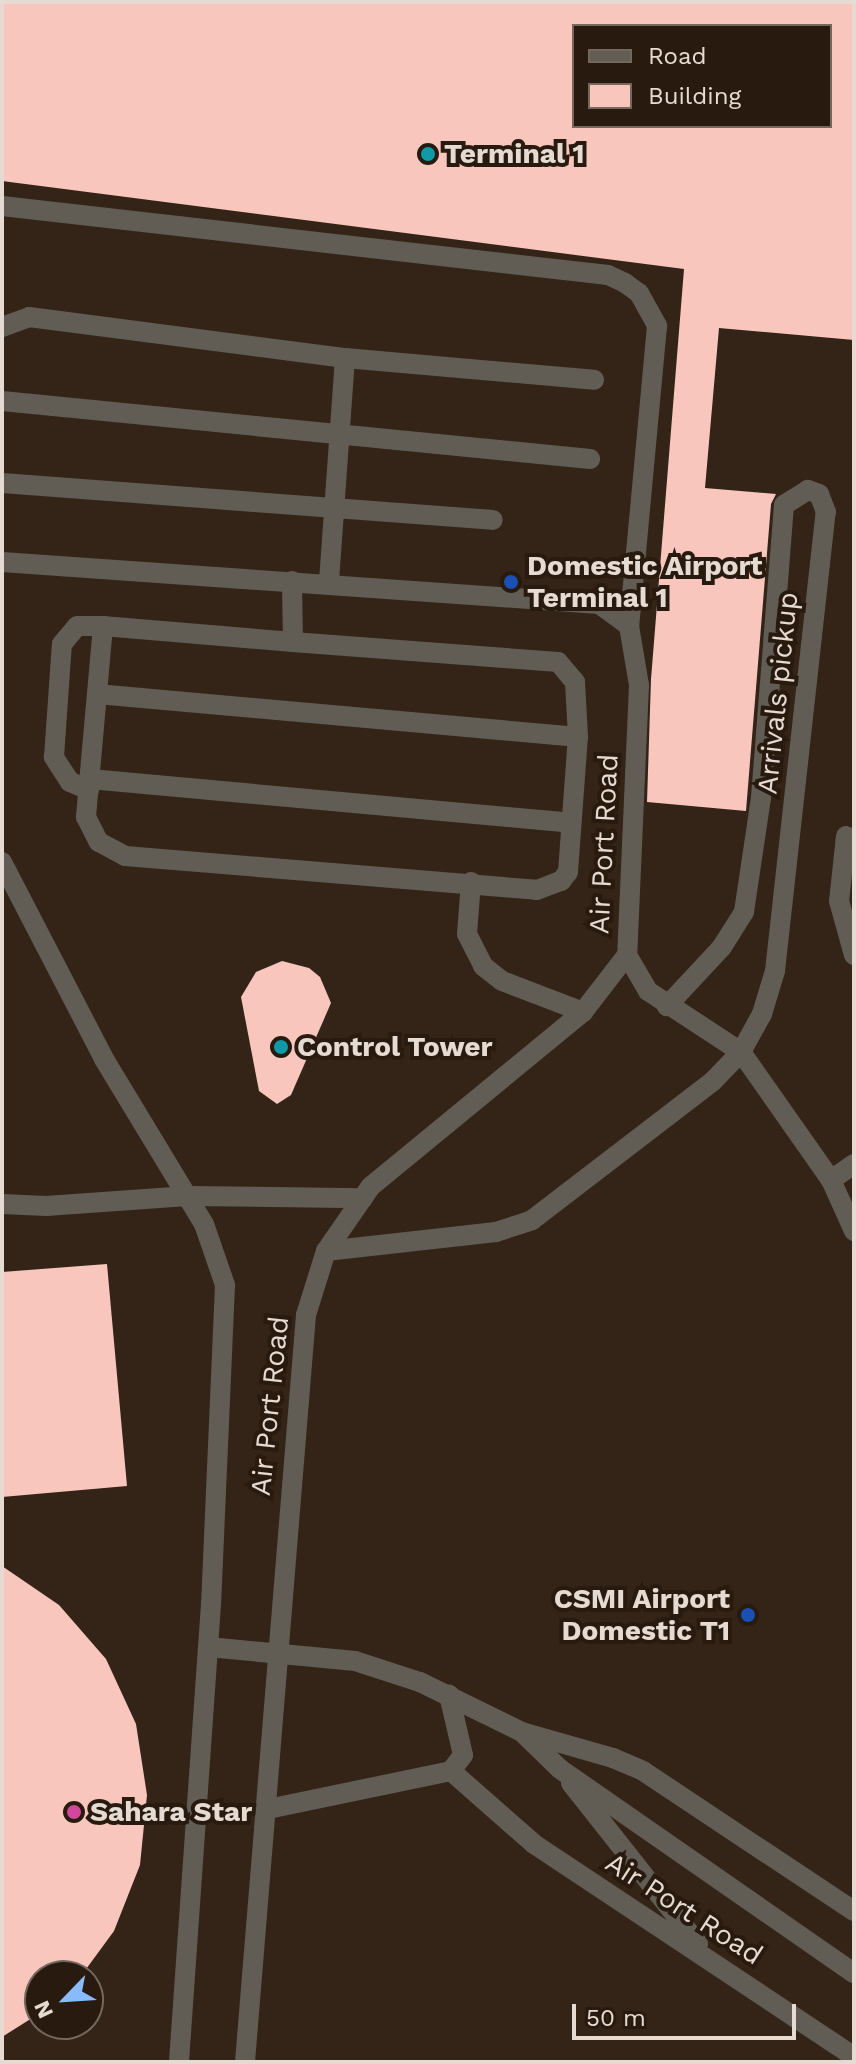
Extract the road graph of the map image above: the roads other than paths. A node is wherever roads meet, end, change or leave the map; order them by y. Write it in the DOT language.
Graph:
graph roads {
  1 [pos="2,206"];
  2 [pos="2,327"];
  3 [pos="345,358"];
  4 [pos="594,380"];
  5 [pos="2,401"];
  6 [pos="340,432"];
  7 [pos="590,459"];
  8 [pos="2,483"];
  9 [pos="334,510"];
  10 [pos="493,520"];
  11 [pos="2,562"];
  12 [pos="292,581"];
  13 [pos="329,583"];
  14 [pos="103,626"];
  15 [pos="629,626"];
  16 [pos="293,642"];
  17 [pos="97,694"];
  18 [pos="578,737"];
  19 [pos="90,784"];
  20 [pos="571,823"];
  21 [pos="846,836"];
  22 [pos="2,863"];
  23 [pos="471,882"];
  24 [pos="11,896"];
  25 [pos="627,955"];
  26 [pos="854,955"];
  27 [pos="667,1006"];
  28 [pos="583,1012"];
  29 [pos="741,1052"];
  30 [pos="854,1164"];
  31 [pos="831,1180"];
  32 [pos="188,1196"];
  33 [pos="363,1198"];
  34 [pos="2,1204"];
  35 [pos="852,1220"];
  36 [pos="326,1251"];
  37 [pos="208,1647"];
  38 [pos="279,1653"];
  39 [pos="449,1695"];
  40 [pos="522,1732"];
  41 [pos="560,1769"];
  42 [pos="451,1771"];
  43 [pos="268,1809"];
  44 [pos="854,1911"];
  45 [pos="707,1956"];
  46 [pos="854,1973"];
  47 [pos="854,2057"];
  48 [pos="179,2062"];
  49 [pos="245,2062"];
  1 -- 15 [label="street, Air Port Road"];
  2 -- 3 [label="street"];
  3 -- 4 [label="street"];
  3 -- 6 [label="street"];
  5 -- 6 [label="street"];
  6 -- 7 [label="street"];
  6 -- 9 [label="street"];
  8 -- 9 [label="street"];
  9 -- 10 [label="street"];
  9 -- 13 [label="street"];
  11 -- 12 [label="street"];
  12 -- 13 [label="street"];
  12 -- 16 [label="street"];
  13 -- 15 [label="street"];
  14 -- 16 [label="street"];
  14 -- 17 [label="street"];
  14 -- 19 [label="street"];
  15 -- 25 [label="street, Air Port Road"];
  16 -- 18 [label="street"];
  17 -- 18 [label="street"];
  17 -- 19 [label="street"];
  18 -- 20 [label="street"];
  19 -- 20 [label="street"];
  19 -- 23 [label="street"];
  20 -- 23 [label="street"];
  21 -- 26 [label="street"];
  22 -- 24 [label="street, Air Port Road"];
  23 -- 28 [label="street"];
  24 -- 32 [label="street, Air Port Road"];
  25 -- 27 [label="street"];
  25 -- 28 [label="street, Air Port Road"];
  27 -- 29 [label="street"];
  27 -- 29 [label="street, Arrivals pickup"];
  28 -- 33 [label="street, Air Port Road"];
  29 -- 31 [label="street"];
  29 -- 36 [label="street, Arrivals pickup"];
  30 -- 31 [label="street"];
  31 -- 35 [label="street"];
  32 -- 33 [label="street"];
  32 -- 34 [label="street"];
  32 -- 37 [label="street, Air Port Road"];
  33 -- 36 [label="street, Air Port Road"];
  36 -- 38 [label="street, Air Port Road"];
  37 -- 38 [label="street"];
  37 -- 48 [label="street, Air Port Road"];
  38 -- 39 [label="street"];
  38 -- 43 [label="street, Air Port Road"];
  39 -- 40 [label="street"];
  39 -- 42 [label="street"];
  40 -- 41 [label="street"];
  40 -- 44 [label="street"];
  41 -- 45 [label="street"];
  41 -- 46 [label="street"];
  42 -- 43 [label="street"];
  42 -- 45 [label="street, Air Port Road"];
  43 -- 49 [label="street, Air Port Road"];
  45 -- 47 [label="street, Air Port Road"];
}
